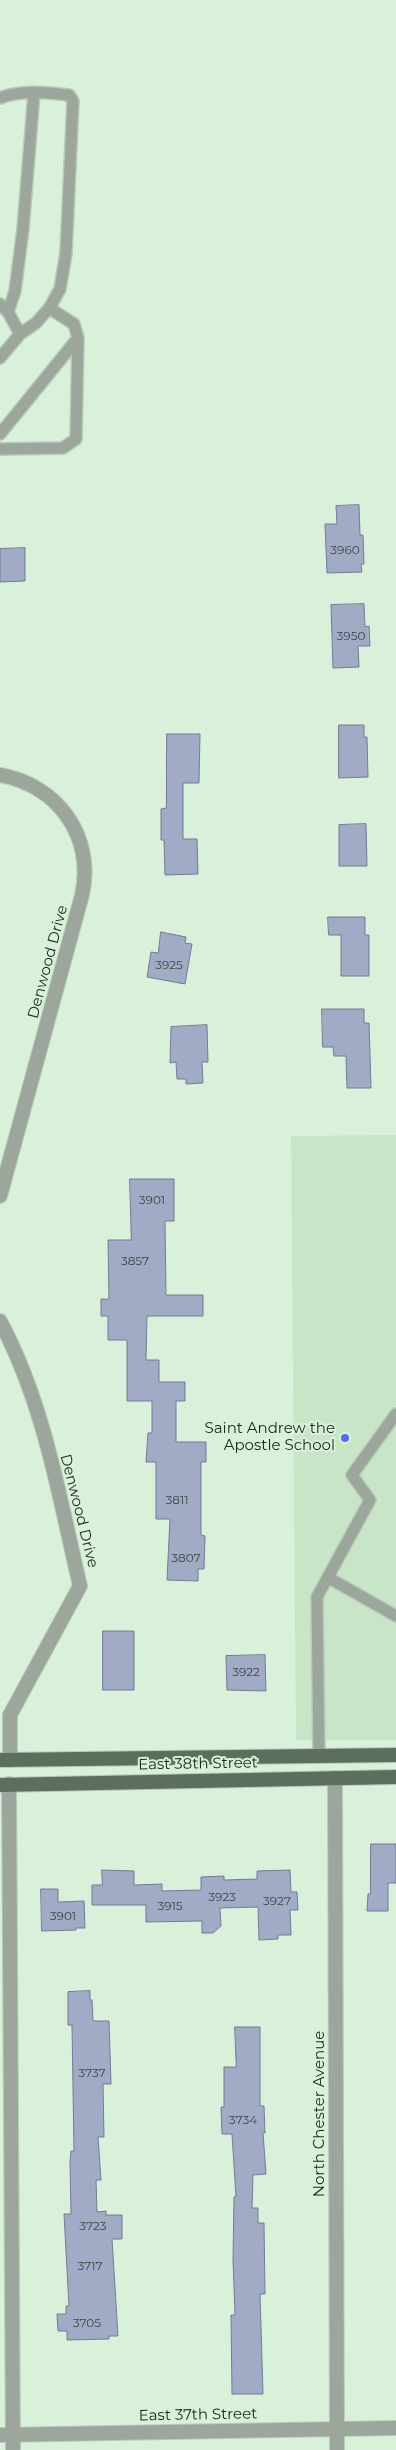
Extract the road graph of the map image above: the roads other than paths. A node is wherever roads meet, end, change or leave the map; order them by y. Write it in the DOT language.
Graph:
graph roads {
  1 [pos="34,93"];
  2 [pos="0,98"];
  3 [pos="4,308"];
  4 [pos="50,308"];
  5 [pos="20,334"];
  6 [pos="78,338"];
  7 [pos="0,358"];
  8 [pos="0,434"];
  9 [pos="0,449"];
  10 [pos="0,775"];
  11 [pos="0,1196"];
  12 [pos="0,1321"];
  13 [pos="396,1414"];
  14 [pos="330,1578"];
  15 [pos="396,1616"];
  16 [pos="396,1755"];
  17 [pos="318,1757"];
  18 [pos="5,1760"];
  19 [pos="396,1777"];
  20 [pos="335,1778"];
  21 [pos="5,1784"];
  22 [pos="396,2428"];
  23 [pos="337,2429"];
  24 [pos="6,2435"];
  25 [pos="13,2450"];
  26 [pos="337,2450"];
  1 -- 2 [label="lane"];
  1 -- 3 [label="lane"];
  1 -- 4 [label="lane"];
  3 -- 5 [label="lane"];
  4 -- 5 [label="lane"];
  4 -- 6 [label="lane"];
  5 -- 7 [label="lane"];
  6 -- 8 [label="lane"];
  6 -- 9 [label="lane"];
  10 -- 11 [label="street, Denwood Drive"];
  12 -- 18 [label="street, Denwood Drive"];
  13 -- 14 [label="lane"];
  14 -- 15 [label="lane"];
  14 -- 17 [label="lane"];
  16 -- 17 [label="main road, East 38th Street"];
  17 -- 18 [label="main road, East 38th Street"];
  19 -- 20 [label="main road, East 38th Street"];
  20 -- 21 [label="main road, East 38th Street"];
  20 -- 23 [label="street, North Chester Avenue"];
  21 -- 24 [label="street"];
  22 -- 23 [label="street, East 37th Street"];
  23 -- 24 [label="street, East 37th Street"];
  23 -- 26 [label="street, North Chester Avenue"];
  24 -- 25 [label="street"];
}
